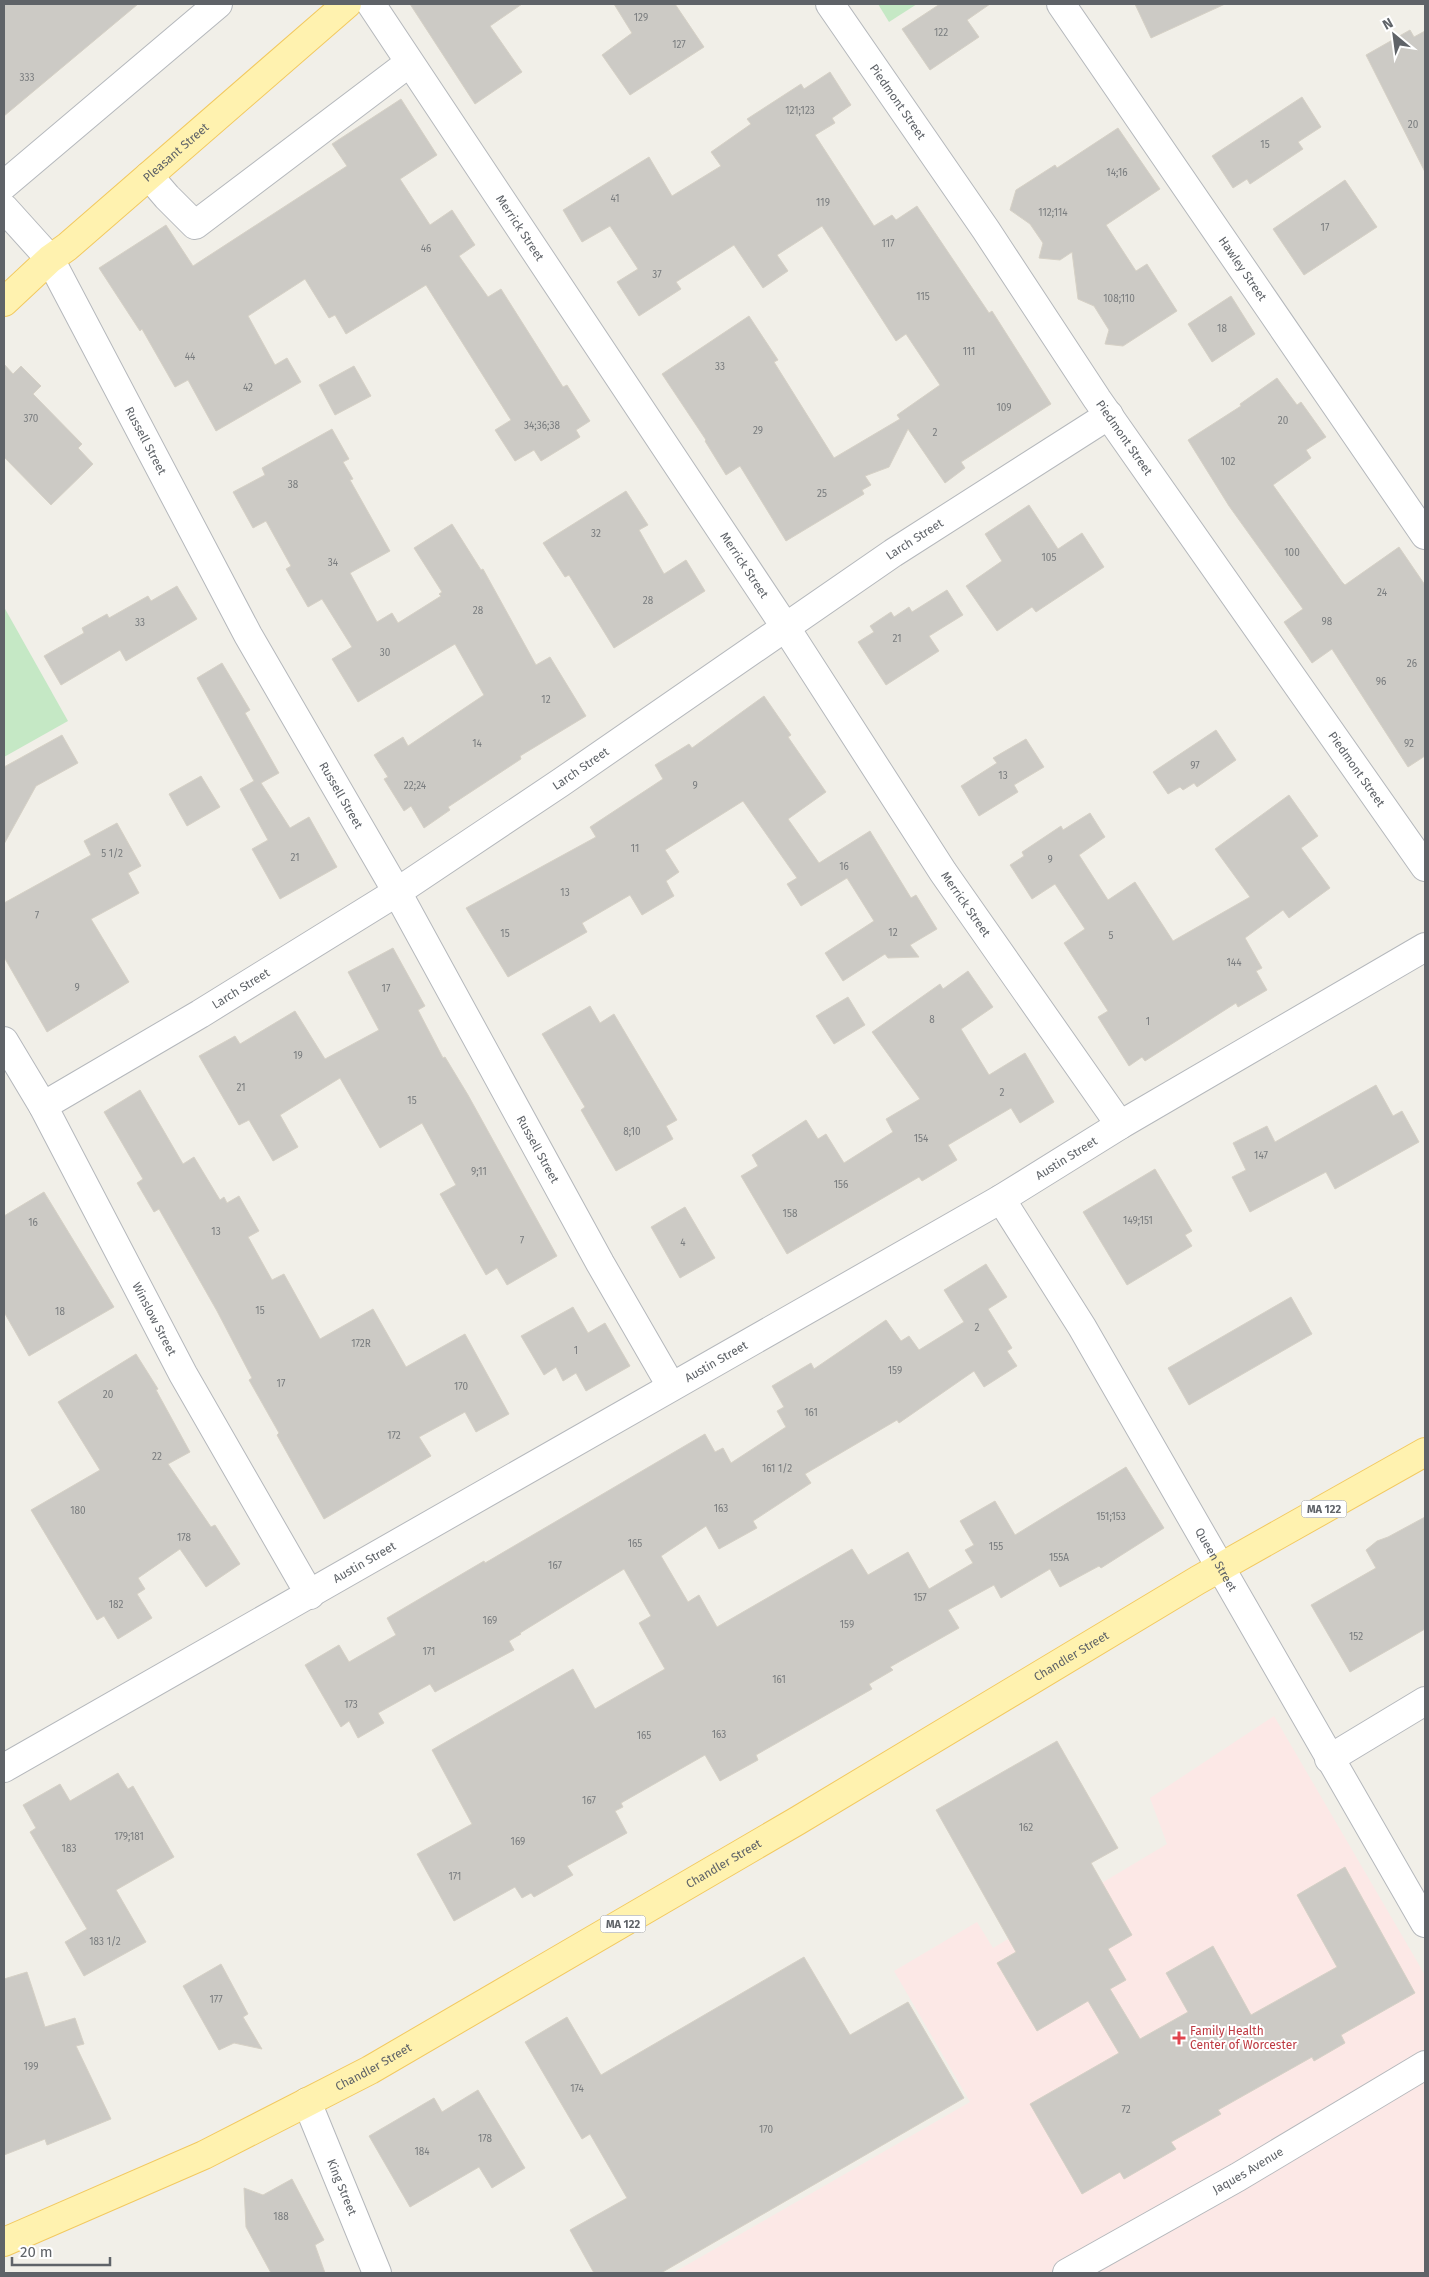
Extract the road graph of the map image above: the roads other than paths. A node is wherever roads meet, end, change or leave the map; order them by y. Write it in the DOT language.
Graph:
graph roads {
  1 [pos="218,4"];
  2 [pos="347,4"];
  3 [pos="371,4"];
  4 [pos="830,4"];
  5 [pos="1062,4"];
  6 [pos="409,63"];
  7 [pos="149,176"];
  8 [pos="4,185"];
  9 [pos="4,208"];
  10 [pos="50,259"];
  11 [pos="4,302"];
  12 [pos="1109,415"];
  13 [pos="1425,535"];
  14 [pos="786,628"];
  15 [pos="1425,867"];
  16 [pos="397,892"];
  17 [pos="1425,947"];
  18 [pos="4,1041"];
  19 [pos="43,1106"];
  20 [pos="1120,1125"];
  21 [pos="1002,1198"];
  22 [pos="671,1386"];
  23 [pos="1425,1452"];
  24 [pos="1221,1566"];
  25 [pos="310,1595"];
  26 [pos="1425,1701"];
  27 [pos="1329,1759"];
  28 [pos="4,1768"];
  29 [pos="1425,1923"];
  30 [pos="1425,2065"];
  31 [pos="307,2102"];
  32 [pos="4,2242"];
  33 [pos="377,2273"];
  34 [pos="1067,2273"];
  1 -- 8 [label="street"];
  2 -- 7 [label="main road, Pleasant Street"];
  3 -- 6 [label="street, Merrick Street"];
  4 -- 12 [label="street, Piedmont Street"];
  5 -- 13 [label="street, Hawley Street"];
  6 -- 7 [label="street"];
  6 -- 14 [label="street, Merrick Street"];
  7 -- 10 [label="main road, Pleasant Street"];
  9 -- 10 [label="street, Russell Street"];
  10 -- 11 [label="main road, Pleasant Street"];
  10 -- 16 [label="street, Russell Street"];
  12 -- 14 [label="street, Larch Street"];
  12 -- 15 [label="street, Piedmont Street"];
  14 -- 16 [label="street, Larch Street"];
  14 -- 20 [label="street, Merrick Street"];
  16 -- 19 [label="street, Larch Street"];
  16 -- 22 [label="street, Russell Street"];
  17 -- 20 [label="street, Austin Street"];
  18 -- 19 [label="street, Winslow Street"];
  19 -- 25 [label="street, Winslow Street"];
  20 -- 21 [label="street, Austin Street"];
  21 -- 22 [label="street, Austin Street"];
  21 -- 24 [label="street, Queen Street"];
  22 -- 25 [label="street, Austin Street"];
  23 -- 24 [label="main road, Chandler Street / MA 122"];
  24 -- 27 [label="street, Queen Street"];
  24 -- 31 [label="main road, Chandler Street / MA 122"];
  25 -- 28 [label="street, Austin Street"];
  26 -- 27 [label="street"];
  27 -- 29 [label="street, Queen Street"];
  30 -- 34 [label="street, Jaques Avenue"];
  31 -- 32 [label="main road, Chandler Street / MA 122"];
  31 -- 33 [label="street, King Street"];
}
